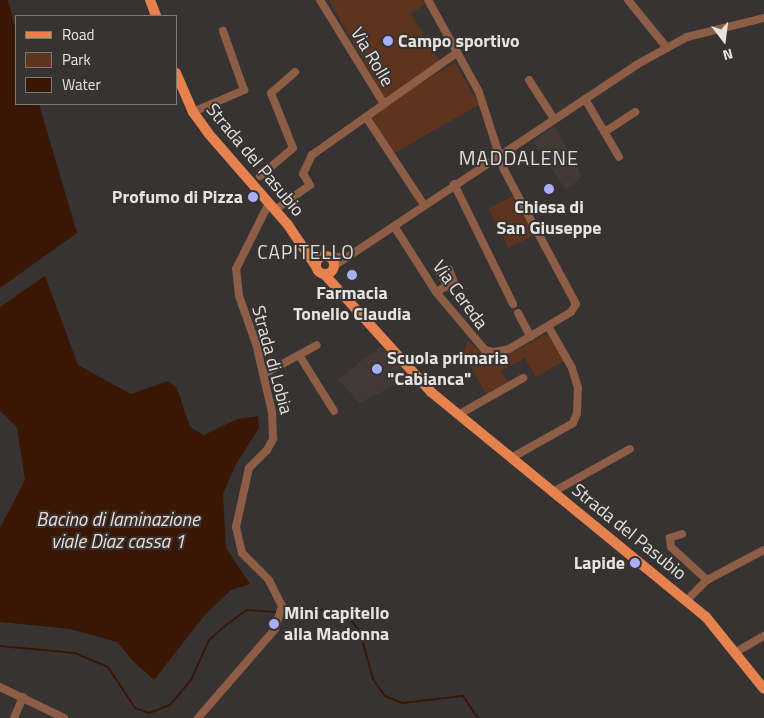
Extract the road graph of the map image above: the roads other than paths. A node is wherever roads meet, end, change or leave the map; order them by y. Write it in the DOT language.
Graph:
graph roads {
  1 [pos="150,0"];
  2 [pos="320,0"];
  3 [pos="428,0"];
  4 [pos="628,0"];
  5 [pos="155,9"];
  6 [pos="764,18"];
  7 [pos="222,31"];
  8 [pos="667,48"];
  9 [pos="458,52"];
  10 [pos="295,72"];
  11 [pos="178,78"];
  12 [pos="529,80"];
  13 [pos="586,99"];
  14 [pos="384,104"];
  15 [pos="193,112"];
  16 [pos="635,112"];
  17 [pos="366,117"];
  18 [pos="554,119"];
  19 [pos="606,131"];
  20 [pos="500,154"];
  21 [pos="619,157"];
  22 [pos="256,180"];
  23 [pos="454,184"];
  24 [pos="424,205"];
  25 [pos="272,207"];
  26 [pos="288,225"];
  27 [pos="394,226"];
  28 [pos="330,265"];
  29 [pos="447,286"];
  30 [pos="436,292"];
  31 [pos="513,304"];
  32 [pos="518,313"];
  33 [pos="548,326"];
  34 [pos="531,336"];
  35 [pos="317,344"];
  36 [pos="300,355"];
  37 [pos="264,374"];
  38 [pos="523,378"];
  39 [pos="334,411"];
  40 [pos="458,415"];
  41 [pos="630,449"];
  42 [pos="511,458"];
  43 [pos="553,492"];
  44 [pos="682,534"];
  45 [pos="764,550"];
  46 [pos="707,580"];
  47 [pos="687,600"];
  48 [pos="764,636"];
  49 [pos="736,652"];
  50 [pos="761,678"];
  51 [pos="0,687"];
  52 [pos="764,689"];
  53 [pos="23,696"];
  54 [pos="14,718"];
  55 [pos="64,718"];
  56 [pos="198,718"];
  1 -- 5 [label="main road"];
  2 -- 14 [label="street, Via Rolle"];
  3 -- 9 [label="street"];
  4 -- 8 [label="street"];
  6 -- 8 [label="street"];
  7 -- 15 [label="street"];
  8 -- 13 [label="street"];
  9 -- 14 [label="street, Via Rolle"];
  9 -- 20 [label="street"];
  10 -- 22 [label="street"];
  11 -- 15 [label="main road, Strada del Pasubio"];
  12 -- 18 [label="street"];
  13 -- 18 [label="street"];
  13 -- 19 [label="street"];
  14 -- 17 [label="street, Via Rolle"];
  15 -- 22 [label="main road, Strada del Pasubio"];
  16 -- 19 [label="street"];
  17 -- 24 [label="street"];
  17 -- 25 [label="street, Via Rolle"];
  18 -- 20 [label="street"];
  19 -- 21 [label="street"];
  20 -- 23 [label="street"];
  20 -- 33 [label="street, Via Cereda"];
  22 -- 25 [label="main road, Strada del Pasubio"];
  23 -- 24 [label="street"];
  23 -- 31 [label="street"];
  24 -- 27 [label="street"];
  25 -- 26 [label="main road, Strada del Pasubio"];
  25 -- 37 [label="street, Strada di Lobia"];
  26 -- 28 [label="main road, Strada del Pasubio"];
  26 -- 28 [label="main road, Strada del Pasubio"];
  27 -- 28 [label="street"];
  27 -- 30 [label="street, Via Cereda"];
  28 -- 40 [label="main road, Strada del Pasubio"];
  29 -- 30 [label="street"];
  30 -- 34 [label="street, Via Cereda"];
  32 -- 34 [label="street"];
  33 -- 34 [label="street, Via Cereda"];
  33 -- 42 [label="street"];
  35 -- 36 [label="street"];
  36 -- 37 [label="street"];
  36 -- 39 [label="street"];
  37 -- 56 [label="street, Strada di Lobia"];
  38 -- 40 [label="street"];
  40 -- 42 [label="main road, Strada del Pasubio"];
  41 -- 43 [label="street"];
  42 -- 43 [label="main road, Strada del Pasubio"];
  43 -- 47 [label="main road, Strada del Pasubio"];
  44 -- 46 [label="street"];
  45 -- 46 [label="street"];
  46 -- 47 [label="street"];
  47 -- 49 [label="main road, Strada del Pasubio"];
  48 -- 49 [label="street"];
  49 -- 50 [label="main road, Strada del Pasubio"];
  50 -- 52 [label="main road, Strada del Pasubio"];
  51 -- 53 [label="street"];
  53 -- 54 [label="street"];
  53 -- 55 [label="street"];
}
